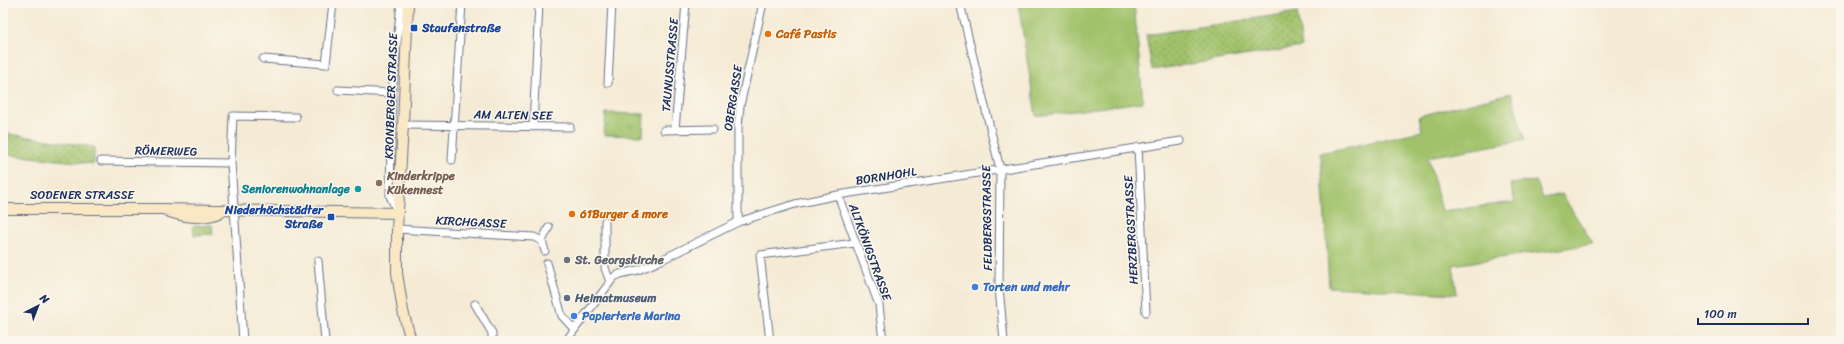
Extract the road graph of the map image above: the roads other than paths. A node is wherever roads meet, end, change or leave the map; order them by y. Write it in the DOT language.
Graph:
graph roads {
  1 [pos="333,3"];
  2 [pos="400,3"];
  3 [pos="408,3"];
  4 [pos="462,3"];
  5 [pos="539,3"];
  6 [pos="612,3"];
  7 [pos="686,3"];
  8 [pos="763,3"];
  9 [pos="960,3"];
  10 [pos="263,59"];
  11 [pos="608,83"];
  12 [pos="338,90"];
  13 [pos="392,93"];
  14 [pos="296,117"];
  15 [pos="403,125"];
  16 [pos="455,126"];
  17 [pos="533,127"];
  18 [pos="570,127"];
  19 [pos="675,128"];
  20 [pos="713,129"];
  21 [pos="664,130"];
  22 [pos="1181,141"];
  23 [pos="1138,147"];
  24 [pos="452,160"];
  25 [pos="101,161"];
  26 [pos="231,163"];
  27 [pos="1000,169"];
  28 [pos="838,195"];
  29 [pos="3,209"];
  30 [pos="229,210"];
  31 [pos="398,213"];
  32 [pos="605,222"];
  33 [pos="738,222"];
  34 [pos="549,227"];
  35 [pos="397,229"];
  36 [pos="542,241"];
  37 [pos="855,243"];
  38 [pos="545,251"];
  39 [pos="318,261"];
  40 [pos="547,263"];
  41 [pos="610,282"];
  42 [pos="475,304"];
  43 [pos="1146,312"];
  44 [pos="574,329"];
  45 [pos="243,341"];
  46 [pos="325,341"];
  47 [pos="411,341"];
  48 [pos="492,341"];
  49 [pos="566,341"];
  50 [pos="770,341"];
  51 [pos="883,341"];
  52 [pos="1004,341"];
  1 -- 10 [label="street"];
  2 -- 13 [label="street, KRONBERGER STRASSE"];
  3 -- 15 [label="main road, KRONBERGER STRASSE"];
  4 -- 16 [label="street"];
  5 -- 17 [label="street"];
  6 -- 11 [label="street"];
  7 -- 19 [label="street, TAUNUSSTRASSE"];
  8 -- 33 [label="street, OBERGASSE"];
  9 -- 27 [label="street, FELDBERGSTRASSE"];
  12 -- 13 [label="street, KRONBERGER STRASSE"];
  13 -- 31 [label="street, KRONBERGER STRASSE"];
  14 -- 26 [label="street"];
  15 -- 16 [label="street, AM ALTEN SEE"];
  15 -- 31 [label="main road, KRONBERGER STRASSE"];
  16 -- 17 [label="street, AM ALTEN SEE"];
  16 -- 24 [label="street"];
  17 -- 18 [label="street, AM ALTEN SEE"];
  19 -- 20 [label="street, TAUNUSSTRASSE"];
  19 -- 21 [label="street, TAUNUSSTRASSE"];
  22 -- 23 [label="street, BORNHOHL"];
  23 -- 27 [label="street, BORNHOHL"];
  23 -- 43 [label="street, HERZBERGSTRASSE"];
  25 -- 26 [label="street, RÖMERWEG"];
  26 -- 30 [label="street"];
  27 -- 28 [label="street, BORNHOHL"];
  27 -- 52 [label="street, FELDBERGSTRASSE"];
  28 -- 33 [label="street, BORNHOHL"];
  28 -- 37 [label="street, ALTKÖNIGSTRASSE"];
  29 -- 30 [label="main road, SODENER STRASSE"];
  30 -- 31 [label="main road, SODENER STRASSE"];
  30 -- 45 [label="street"];
  31 -- 35 [label="main road"];
  32 -- 41 [label="street"];
  33 -- 41 [label="street, BORNHOHL"];
  34 -- 36 [label="street"];
  35 -- 36 [label="street, KIRCHGASSE"];
  35 -- 47 [label="main road"];
  36 -- 38 [label="street"];
  37 -- 50 [label="street"];
  37 -- 51 [label="street, ALTKÖNIGSTRASSE"];
  39 -- 46 [label="street"];
  40 -- 44 [label="street"];
  41 -- 44 [label="street, BORNHOHL"];
  42 -- 48 [label="street"];
  44 -- 49 [label="street, BORNHOHL"];
}
